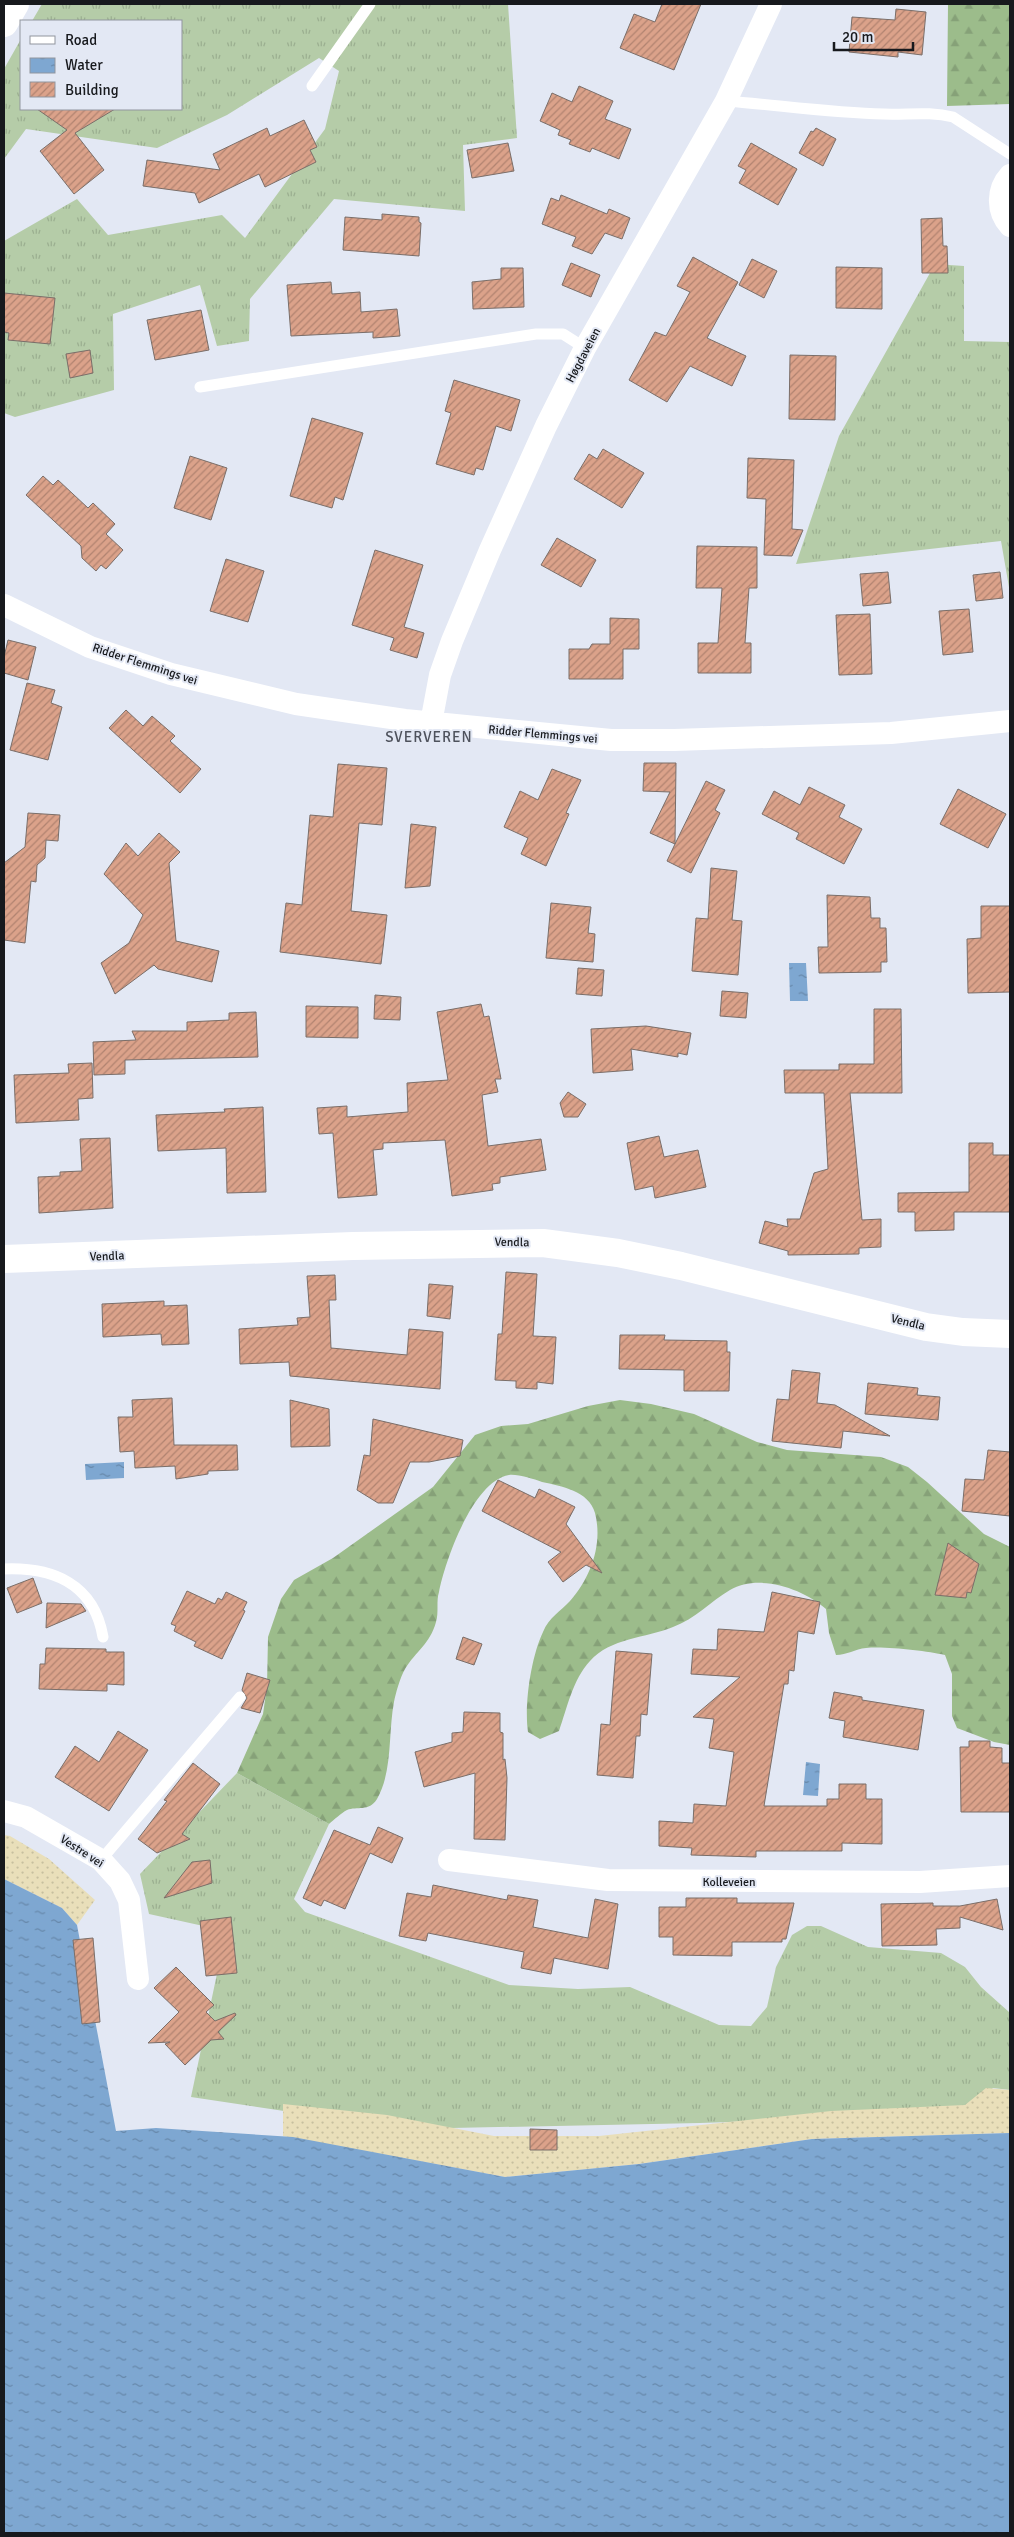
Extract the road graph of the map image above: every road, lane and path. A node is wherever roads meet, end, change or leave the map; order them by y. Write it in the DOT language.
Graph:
graph roads {
  1 [pos="15,4"];
  2 [pos="370,4"];
  3 [pos="771,4"];
  4 [pos="4,23"];
  5 [pos="312,86"];
  6 [pos="726,101"];
  7 [pos="1010,154"];
  8 [pos="1010,175"];
  9 [pos="1010,226"];
  10 [pos="585,348"];
  11 [pos="200,387"];
  12 [pos="4,605"];
  13 [pos="1010,721"];
  14 [pos="431,723"];
  15 [pos="4,1259"];
  16 [pos="1010,1334"];
  17 [pos="4,1569"];
  18 [pos="102,1637"];
  19 [pos="240,1697"];
  20 [pos="4,1811"];
  21 [pos="101,1860"];
  22 [pos="449,1860"];
  23 [pos="1010,1876"];
  24 [pos="138,1979"];
  1 -- 4 [label="street"];
  2 -- 5 [label="lane"];
  3 -- 6 [label="street, Høgdaveien"];
  6 -- 7 [label="lane"];
  6 -- 10 [label="street, Høgdaveien"];
  8 -- 9 [label="street"];
  10 -- 11 [label="lane"];
  10 -- 14 [label="street, Høgdaveien"];
  12 -- 14 [label="street, Ridder Flemmings vei"];
  13 -- 14 [label="street, Ridder Flemmings vei"];
  15 -- 16 [label="street, Vendla"];
  17 -- 18 [label="lane"];
  19 -- 21 [label="lane"];
  20 -- 21 [label="street, Vestre vei"];
  21 -- 24 [label="street, Vestre vei"];
  22 -- 23 [label="street, Kolleveien"];
}
